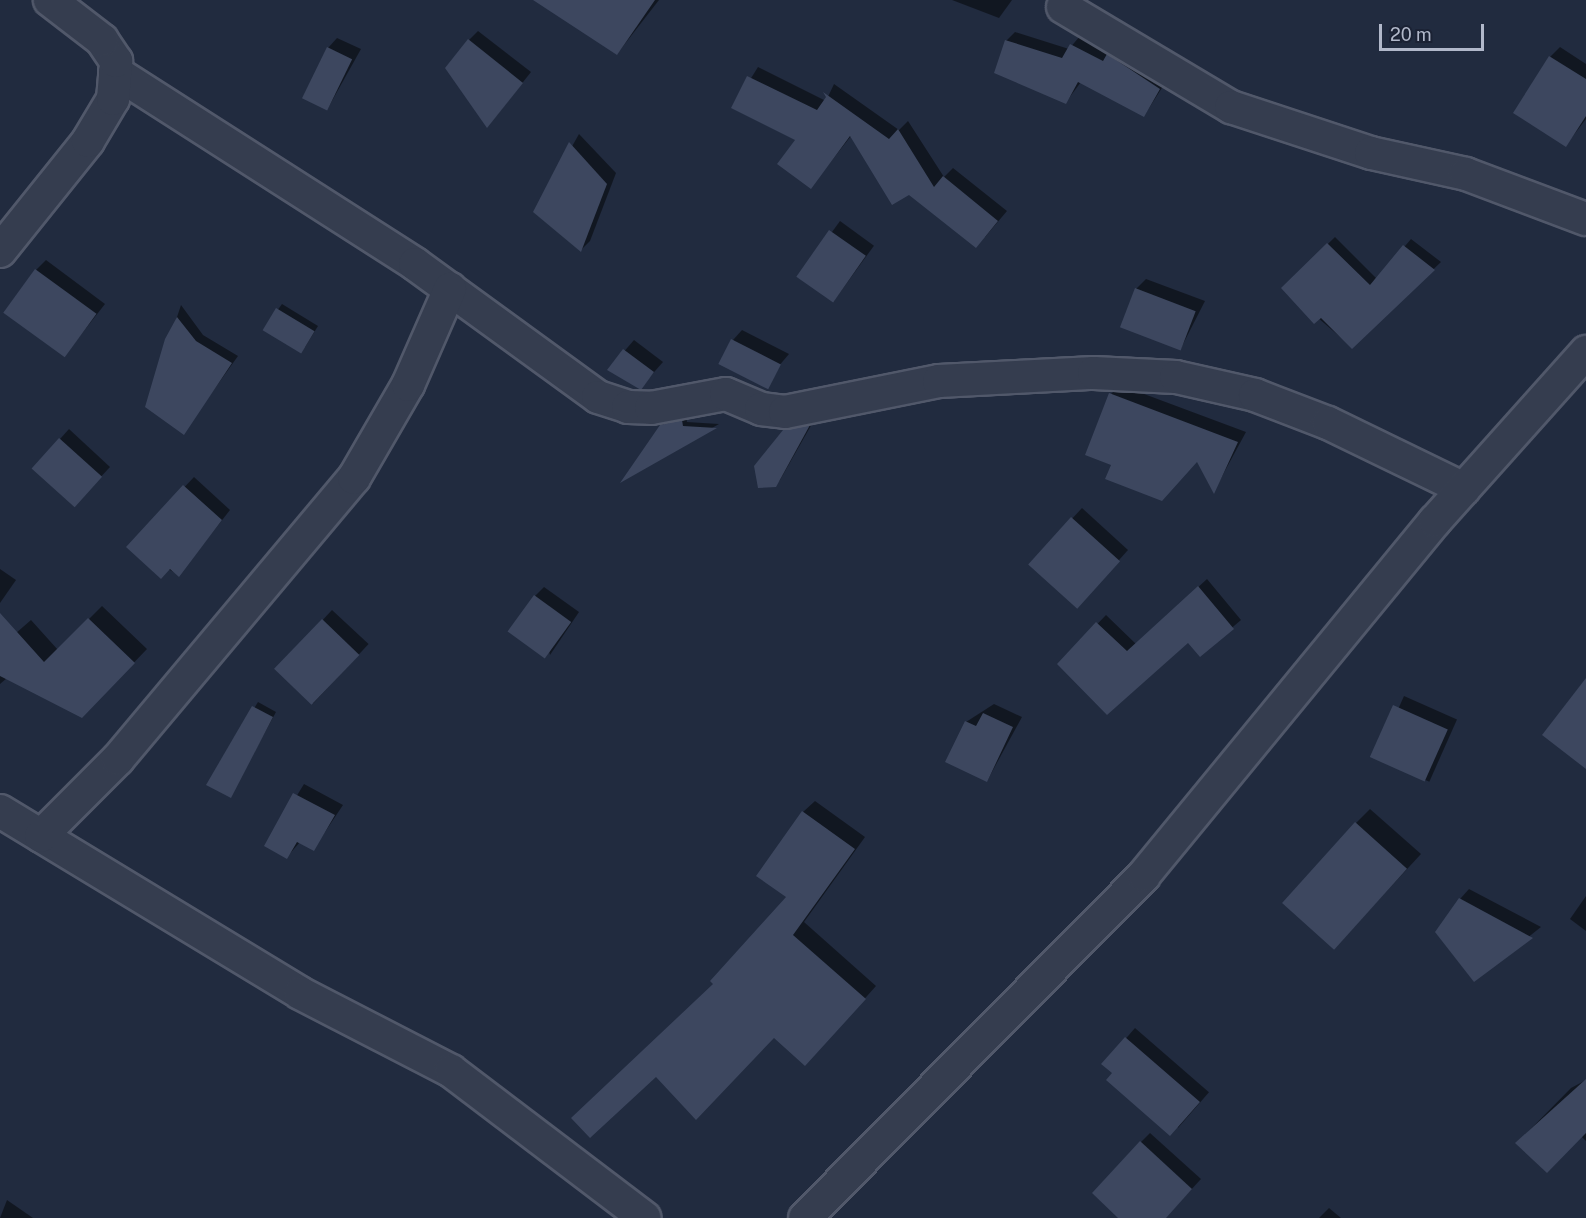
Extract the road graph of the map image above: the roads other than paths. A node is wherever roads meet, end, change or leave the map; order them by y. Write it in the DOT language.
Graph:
graph roads {
  1 [pos="50,0"];
  2 [pos="1063,7"];
  3 [pos="115,72"];
  4 [pos="1586,219"];
  5 [pos="0,251"];
  6 [pos="450,289"];
  7 [pos="1586,352"];
  8 [pos="1464,489"];
  9 [pos="0,811"];
  10 [pos="40,836"];
  11 [pos="645,1218"];
  12 [pos="805,1218"];
  1 -- 3 [label="street"];
  2 -- 4 [label="street"];
  3 -- 5 [label="street"];
  3 -- 6 [label="street"];
  6 -- 8 [label="street"];
  6 -- 10 [label="street"];
  7 -- 8 [label="street"];
  8 -- 12 [label="street"];
  9 -- 10 [label="street"];
  10 -- 11 [label="street"];
}
